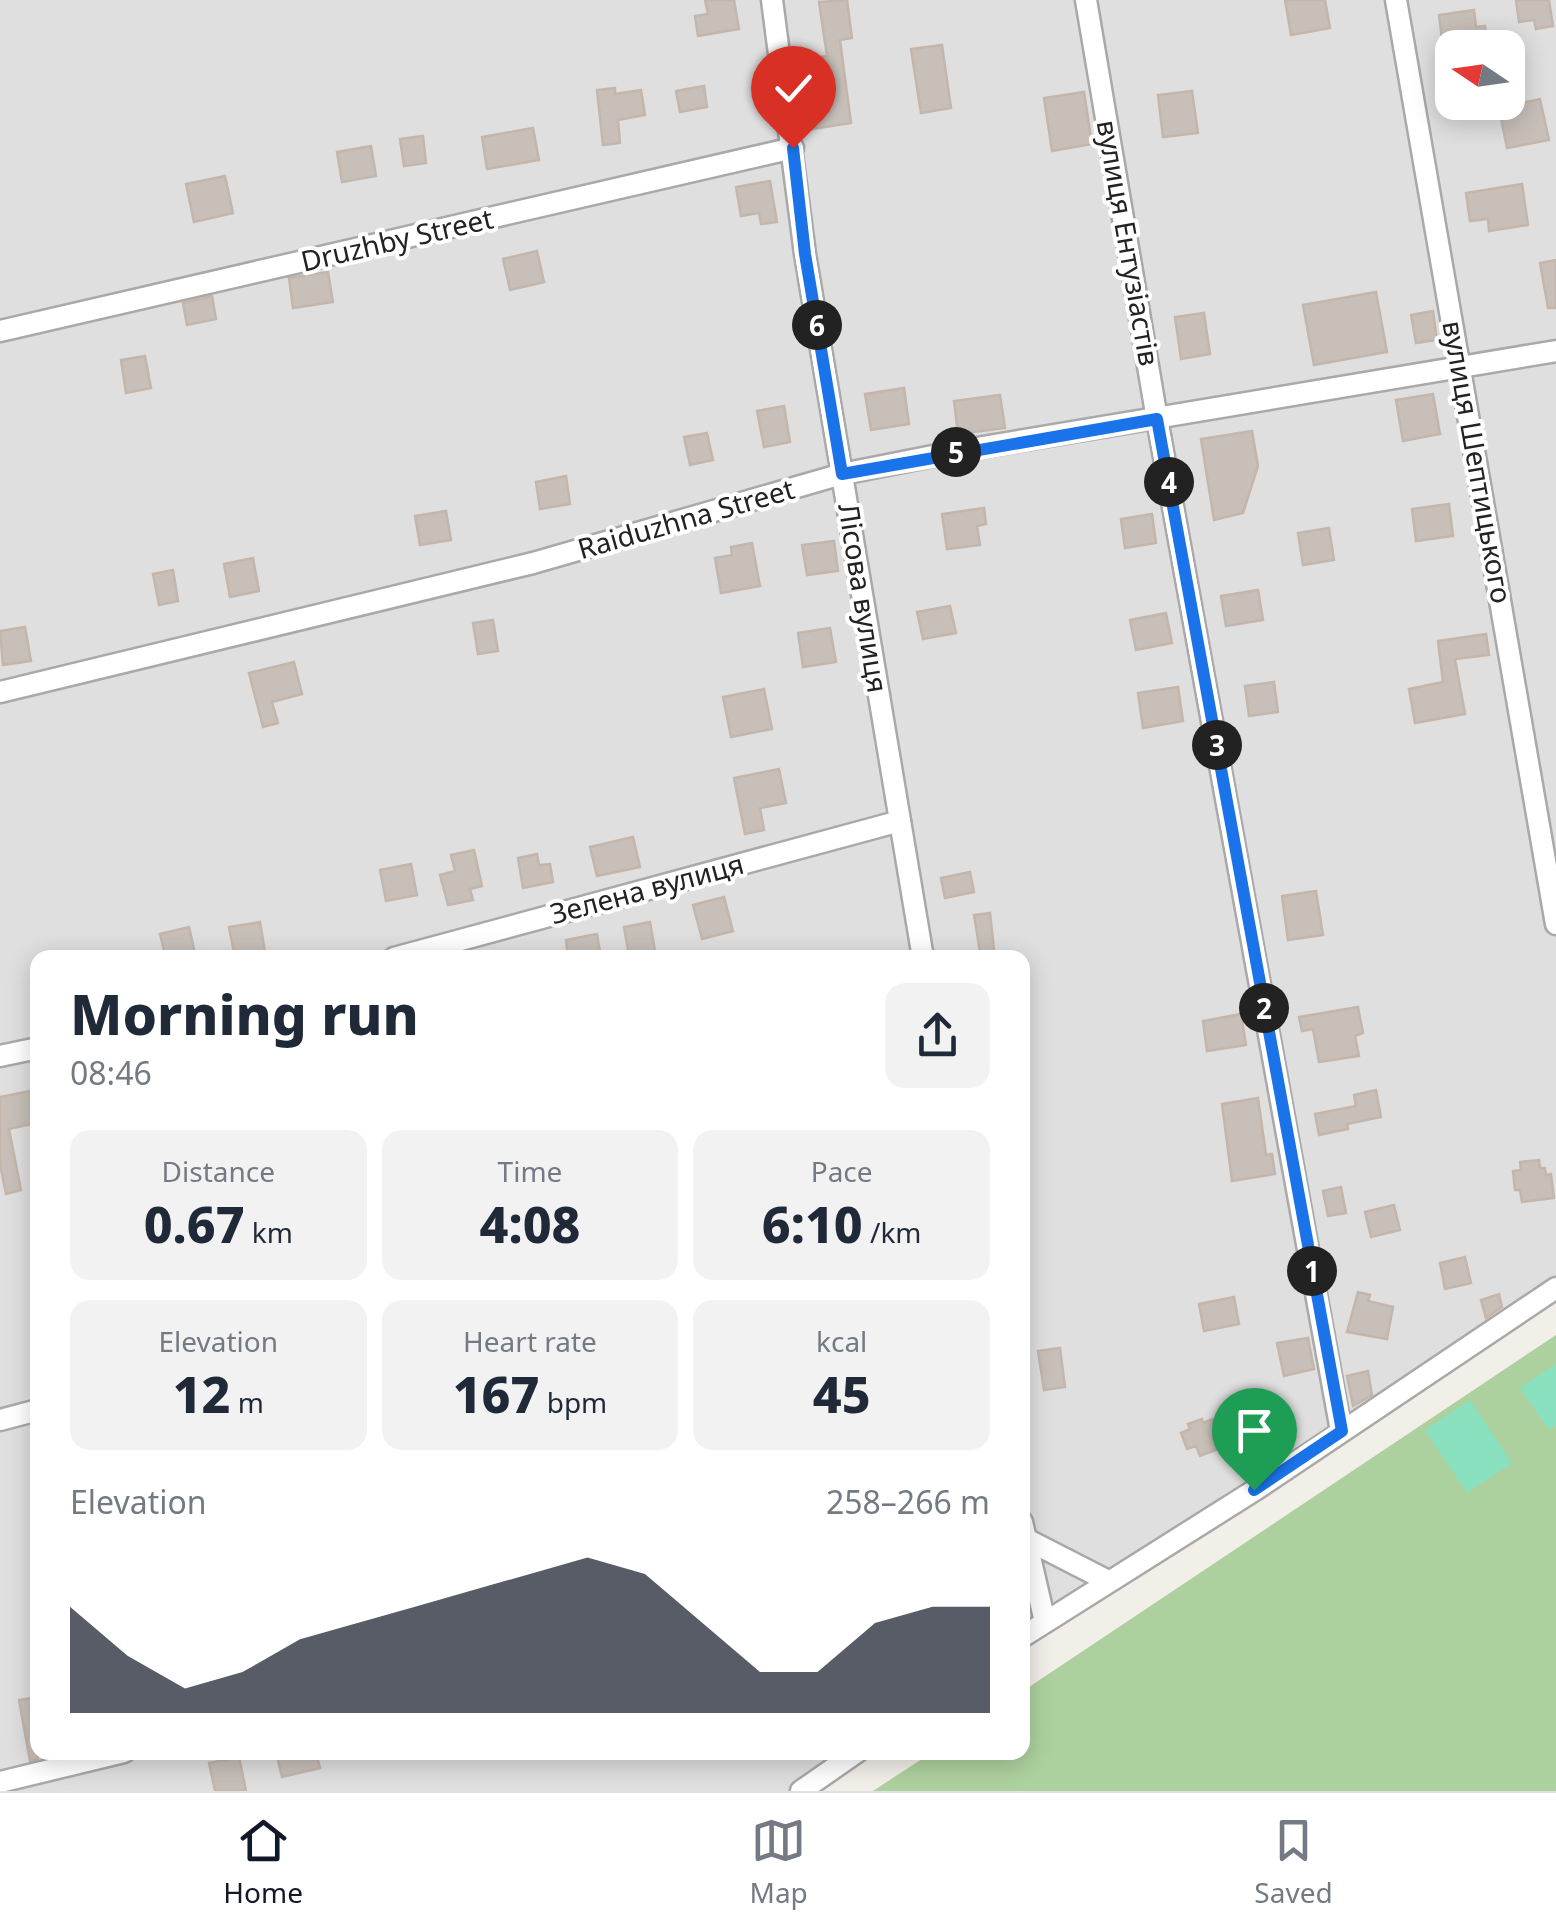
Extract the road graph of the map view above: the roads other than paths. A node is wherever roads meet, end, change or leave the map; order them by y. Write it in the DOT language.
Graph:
graph roads {
  1 [pos="772,0"];
  2 [pos="1086,0"];
  3 [pos="1396,0"];
  4 [pos="793,148"];
  5 [pos="0,332"];
  6 [pos="1556,351"];
  7 [pos="1462,369"];
  8 [pos="1157,419"];
  9 [pos="842,474"];
  10 [pos="0,692"];
  11 [pos="900,821"];
  12 [pos="1556,924"];
  13 [pos="424,950"];
  14 [pos="922,950"];
  15 [pos="30,1050"];
  16 [pos="0,1056"];
  17 [pos="1556,1288"];
  18 [pos="30,1412"];
  19 [pos="0,1420"];
  20 [pos="1342,1431"];
  21 [pos="1030,1536"];
  22 [pos="1030,1557"];
  23 [pos="1108,1581"];
  24 [pos="1046,1622"];
  25 [pos="1030,1632"];
  26 [pos="91,1760"];
  27 [pos="847,1760"];
  28 [pos="0,1782"];
  29 [pos="802,1791"];
  1 -- 4 [label="street, Лісова вулиця"];
  2 -- 8 [label="street, вулиця Ентузіастів"];
  3 -- 7 [label="street, вулиця Шептицького"];
  4 -- 5 [label="street, Druzhby Street"];
  4 -- 9 [label="street, Лісова вулиця"];
  6 -- 7 [label="street, Raiduzhna Street"];
  7 -- 8 [label="street, Raiduzhna Street"];
  7 -- 12 [label="street, вулиця Шептицького"];
  8 -- 9 [label="street, Raiduzhna Street"];
  8 -- 20 [label="street, вулиця Ентузіастів"];
  9 -- 10 [label="street, Raiduzhna Street"];
  9 -- 11 [label="street, Лісова вулиця"];
  11 -- 13 [label="street, Зелена вулиця"];
  11 -- 14 [label="street, Лісова вулиця"];
  15 -- 16 [label="street"];
  17 -- 20 [label="street"];
  18 -- 19 [label="street"];
  20 -- 23 [label="street"];
  21 -- 23 [label="street"];
  22 -- 24 [label="street"];
  23 -- 24 [label="street"];
  24 -- 25 [label="street"];
  26 -- 28 [label="street"];
  27 -- 29 [label="street"];
}
